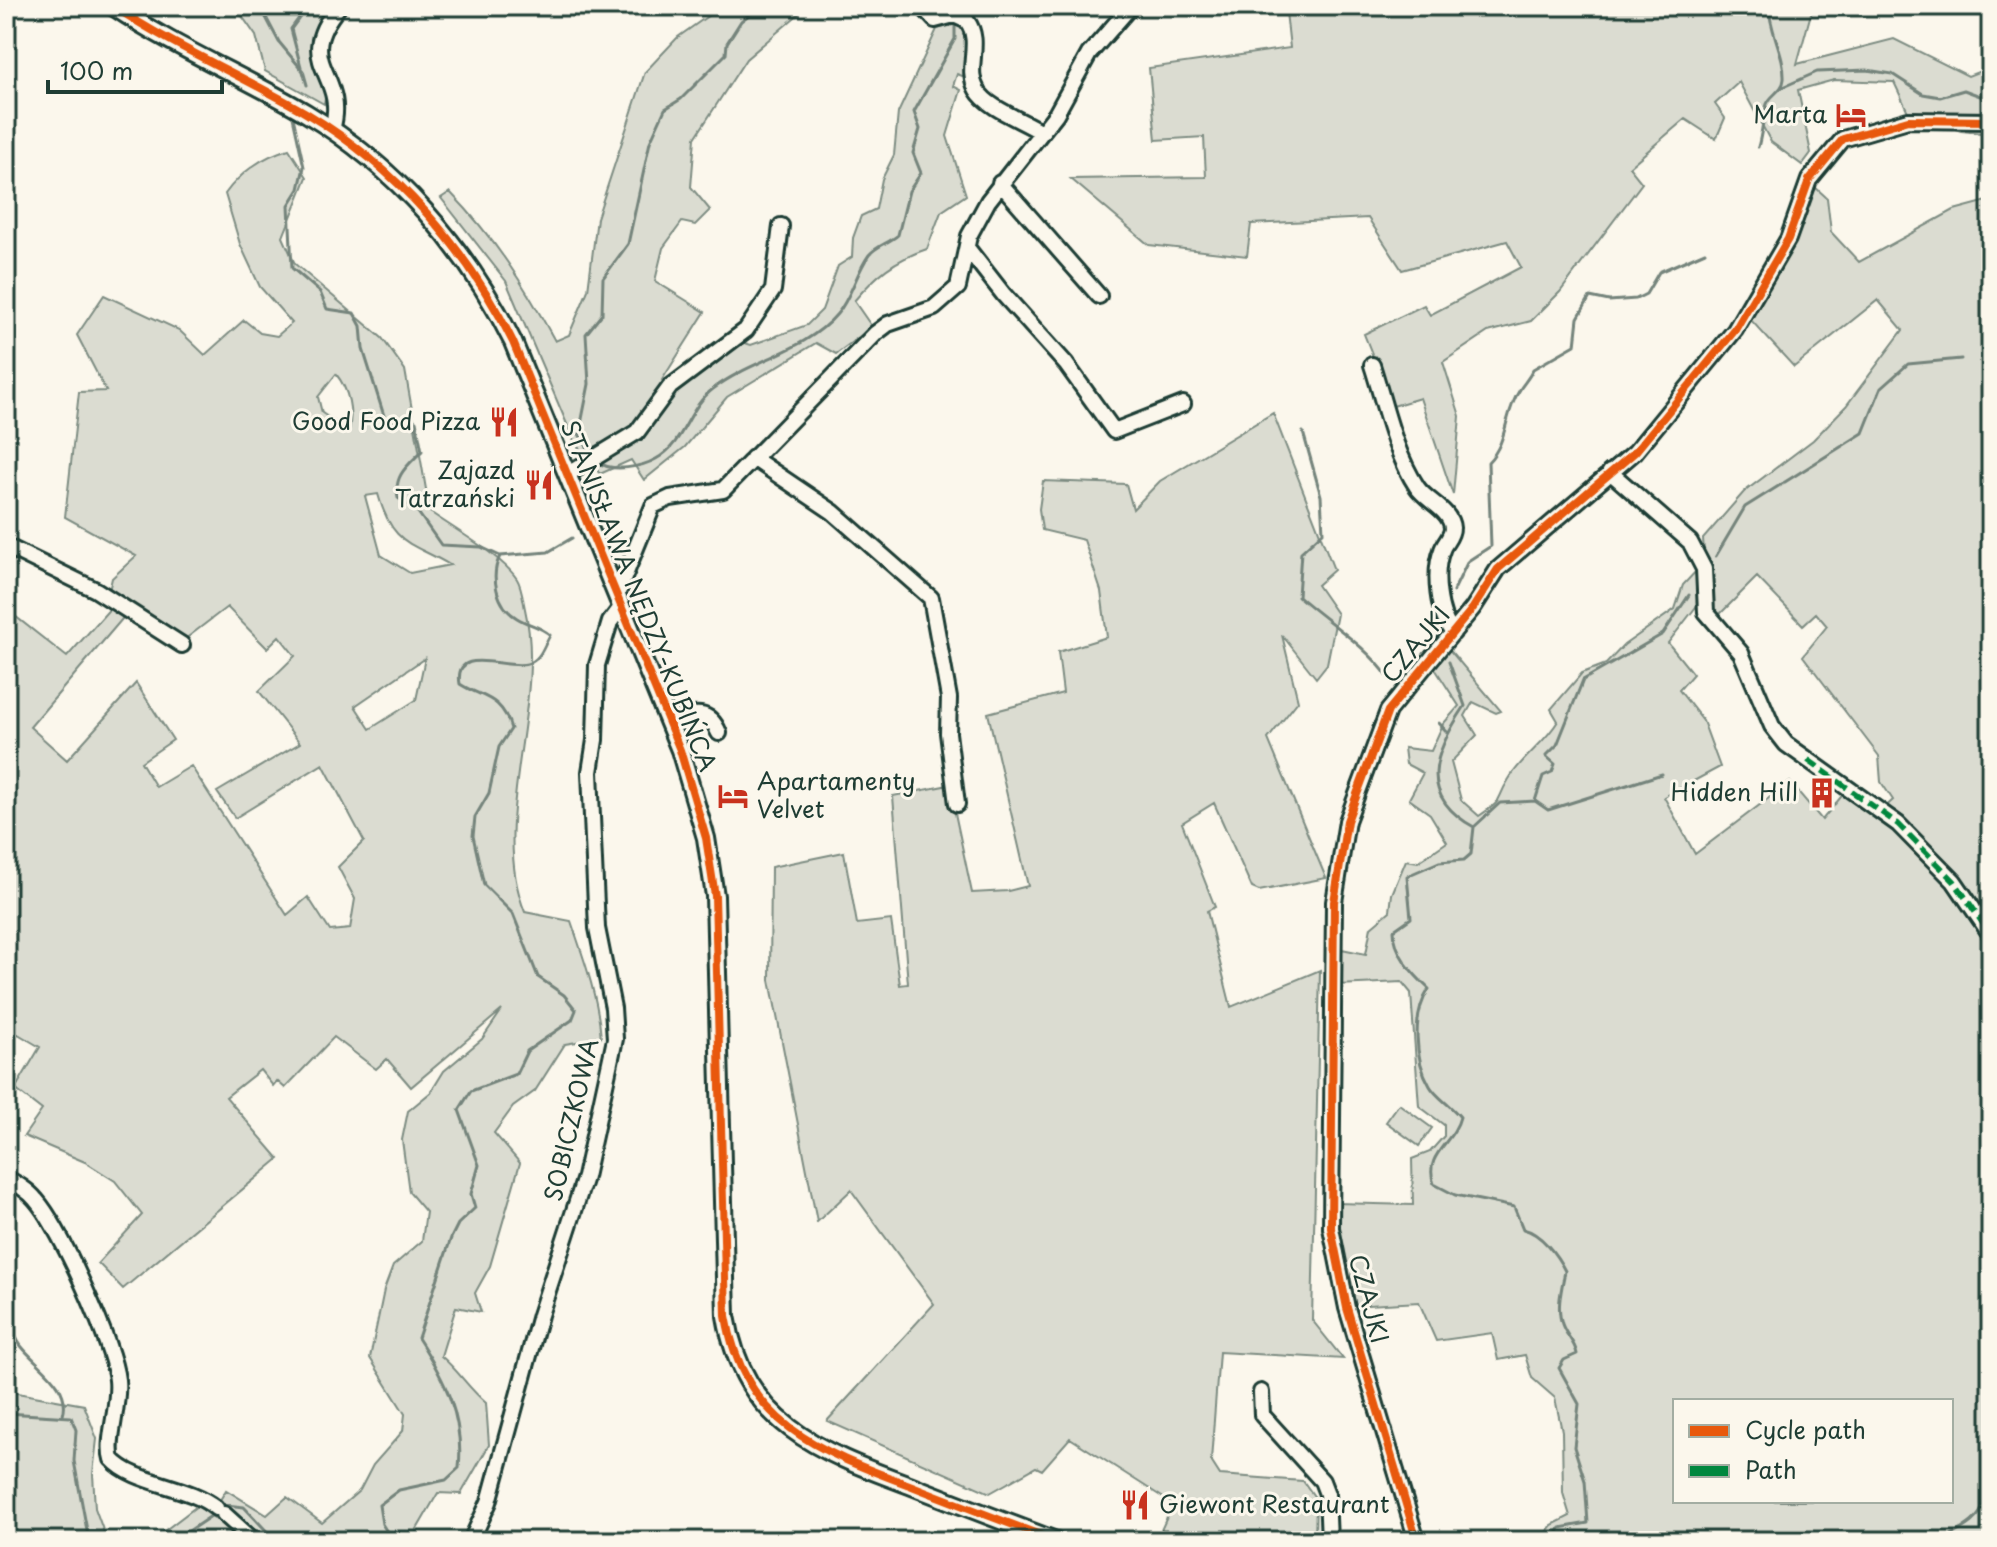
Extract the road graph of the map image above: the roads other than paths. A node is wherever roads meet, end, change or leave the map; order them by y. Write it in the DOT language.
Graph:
graph roads {
  1 [pos="113,6"];
  2 [pos="339,6"];
  3 [pos="922,6"];
  4 [pos="1131,6"];
  5 [pos="1991,121"];
  6 [pos="332,130"];
  7 [pos="1041,132"];
  8 [pos="1000,183"];
  9 [pos="781,226"];
  10 [pos="968,249"];
  11 [pos="1099,296"];
  12 [pos="1372,365"];
  13 [pos="1183,404"];
  14 [pos="753,458"];
  15 [pos="1610,472"];
  16 [pos="568,474"];
  17 [pos="6,546"];
  18 [pos="620,600"];
  19 [pos="1453,633"];
  20 [pos="182,645"];
  21 [pos="669,722"];
  22 [pos="719,733"];
  23 [pos="957,804"];
  24 [pos="1991,935"];
  25 [pos="6,1178"];
  26 [pos="1261,1392"];
  27 [pos="254,1541"];
  28 [pos="471,1541"];
  29 [pos="1056,1541"];
  30 [pos="1329,1541"];
  31 [pos="1417,1541"];
  1 -- 6 [label="street, STANISŁAWA NĘDZY-KUBIŃCA"];
  2 -- 6 [label="street"];
  3 -- 7 [label="street"];
  4 -- 7 [label="street"];
  5 -- 15 [label="street, CZAJKI"];
  6 -- 16 [label="street, STANISŁAWA NĘDZY-KUBIŃCA"];
  7 -- 8 [label="street"];
  8 -- 10 [label="street"];
  8 -- 11 [label="street"];
  9 -- 16 [label="street"];
  10 -- 13 [label="street"];
  10 -- 14 [label="street"];
  12 -- 19 [label="street"];
  14 -- 18 [label="street, SOBICZKOWA"];
  14 -- 23 [label="street"];
  15 -- 19 [label="street, CZAJKI"];
  15 -- 24 [label="street"];
  16 -- 18 [label="street, STANISŁAWA NĘDZY-KUBIŃCA"];
  17 -- 20 [label="street"];
  18 -- 21 [label="street, STANISŁAWA NĘDZY-KUBIŃCA"];
  18 -- 28 [label="street, SOBICZKOWA"];
  19 -- 31 [label="street, CZAJKI"];
  21 -- 22 [label="street"];
  21 -- 29 [label="street, STANISŁAWA NĘDZY-KUBIŃCA"];
  25 -- 27 [label="street"];
  26 -- 30 [label="street"];
}
